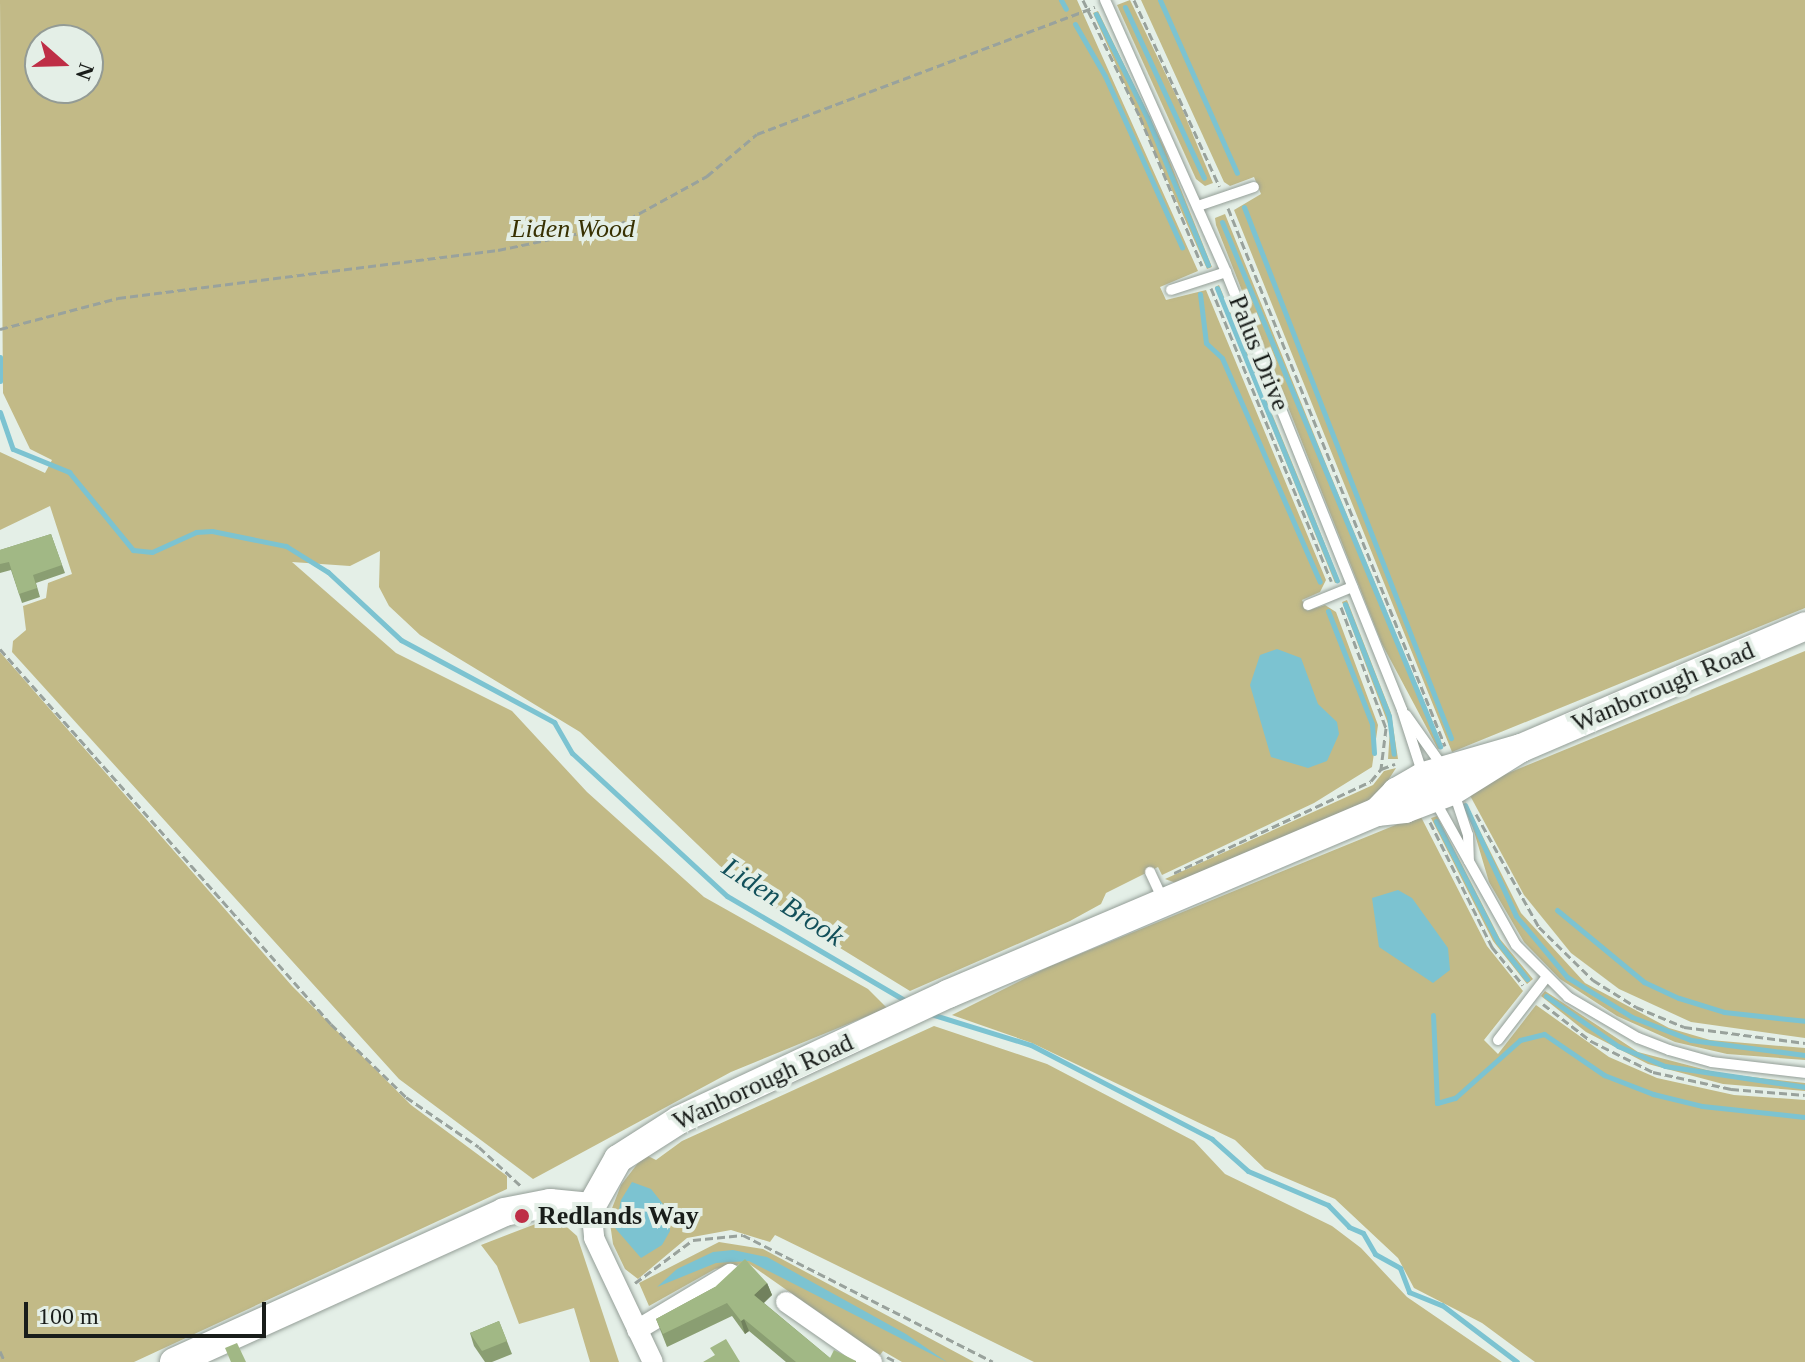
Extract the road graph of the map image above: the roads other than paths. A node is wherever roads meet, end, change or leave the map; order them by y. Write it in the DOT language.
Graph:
graph roads {
  1 [pos="1106,1"];
  2 [pos="1254,187"];
  3 [pos="1198,206"];
  4 [pos="1226,272"];
  5 [pos="1171,290"];
  6 [pos="1352,587"];
  7 [pos="1308,605"];
  8 [pos="1805,626"];
  9 [pos="1402,710"];
  10 [pos="1446,782"];
  11 [pos="1469,861"];
  12 [pos="1546,978"];
  13 [pos="1498,1040"];
  14 [pos="1805,1073"];
  15 [pos="591,1207"];
  16 [pos="730,1274"];
  17 [pos="786,1302"];
  18 [pos="637,1330"];
  19 [pos="174,1362"];
  20 [pos="653,1362"];
  21 [pos="872,1362"];
  1 -- 3 [label="lane, Palus Drive"];
  2 -- 3 [label="lane"];
  3 -- 4 [label="lane, Palus Drive"];
  4 -- 5 [label="lane"];
  4 -- 6 [label="lane, Palus Drive"];
  6 -- 7 [label="lane"];
  6 -- 9 [label="lane, Palus Drive"];
  8 -- 10 [label="street, Wanborough Road"];
  9 -- 10 [label="lane, Palus Drive"];
  9 -- 10 [label="lane, Palus Drive"];
  10 -- 11 [label="lane, Palus Drive"];
  10 -- 11 [label="lane, Palus Drive"];
  10 -- 15 [label="street, Wanborough Road"];
  11 -- 12 [label="lane, Palus Drive"];
  12 -- 13 [label="lane"];
  12 -- 14 [label="lane, Palus Drive"];
  15 -- 18 [label="street"];
  15 -- 19 [label="street"];
  16 -- 18 [label="street"];
  17 -- 21 [label="street"];
  18 -- 20 [label="street"];
}
